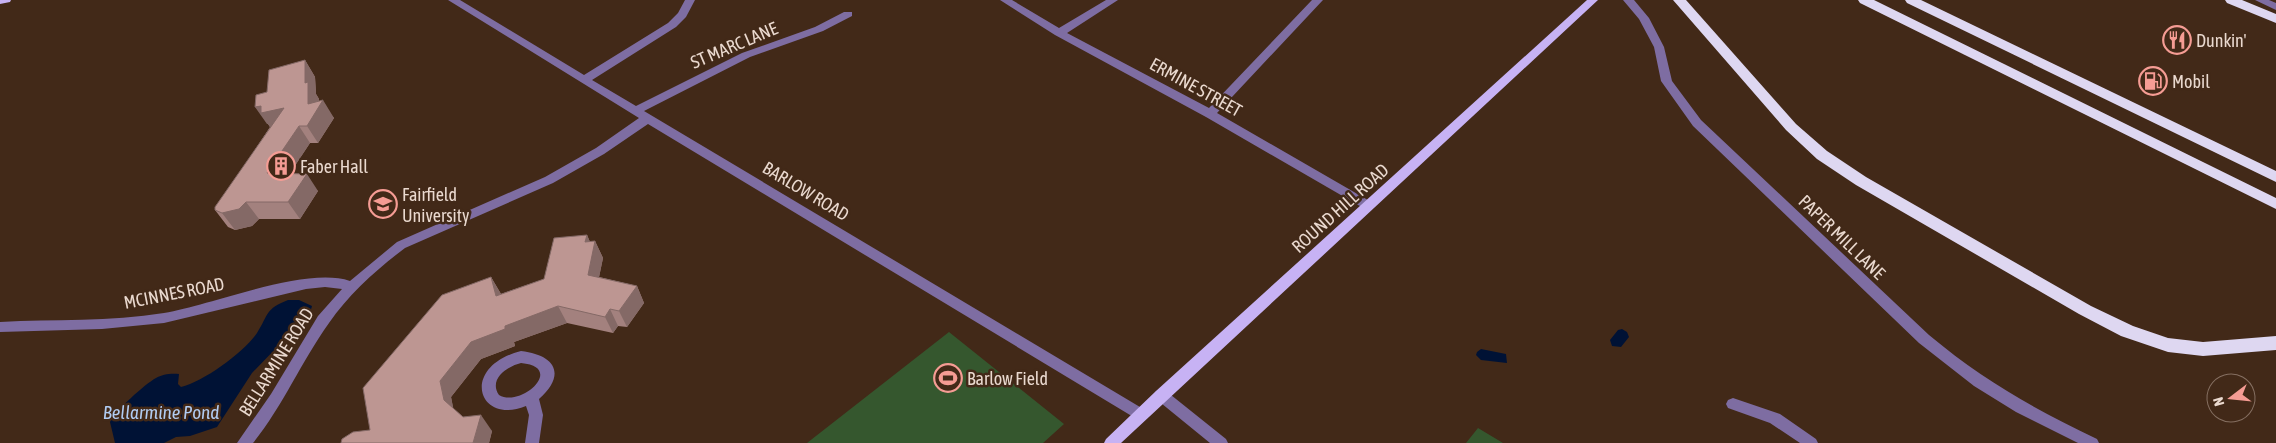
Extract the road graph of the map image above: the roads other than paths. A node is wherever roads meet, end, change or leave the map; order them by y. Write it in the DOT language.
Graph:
graph roads {
  1 [pos="6,0"];
  2 [pos="453,0"];
  3 [pos="690,0"];
  4 [pos="1005,0"];
  5 [pos="1113,0"];
  6 [pos="1318,0"];
  7 [pos="1593,0"];
  8 [pos="1628,0"];
  9 [pos="1679,0"];
  10 [pos="1864,0"];
  11 [pos="1911,0"];
  12 [pos="2231,0"];
  13 [pos="2260,0"];
  14 [pos="0,1"];
  15 [pos="2276,7"];
  16 [pos="848,14"];
  17 [pos="2276,19"];
  18 [pos="1060,33"];
  19 [pos="584,80"];
  20 [pos="1210,114"];
  21 [pos="641,115"];
  22 [pos="2276,177"];
  23 [pos="2276,204"];
  24 [pos="1369,206"];
  25 [pos="353,287"];
  26 [pos="0,327"];
  27 [pos="2276,343"];
  28 [pos="1161,395"];
  29 [pos="531,397"];
  30 [pos="1733,404"];
  31 [pos="1140,414"];
  32 [pos="244,443"];
  33 [pos="532,443"];
  34 [pos="1111,443"];
  35 [pos="1221,443"];
  36 [pos="1812,443"];
  37 [pos="2092,443"];
  1 -- 14 [label="main road"];
  2 -- 19 [label="street, BARLOW ROAD"];
  3 -- 19 [label="street"];
  4 -- 18 [label="street, ERMINE STREET"];
  5 -- 18 [label="street"];
  6 -- 20 [label="street"];
  7 -- 24 [label="main road, ROUND HILL ROAD"];
  8 -- 37 [label="street, PAPER MILL LANE"];
  9 -- 27 [label="highway"];
  10 -- 23 [label="highway"];
  11 -- 22 [label="highway"];
  12 -- 17 [label="highway"];
  13 -- 15 [label="street"];
  16 -- 21 [label="street, ST MARC LANE"];
  18 -- 20 [label="street, ERMINE STREET"];
  19 -- 21 [label="street, BARLOW ROAD"];
  20 -- 24 [label="street, ERMINE STREET"];
  21 -- 25 [label="street, BELLARMINE ROAD"];
  21 -- 31 [label="street, BARLOW ROAD"];
  24 -- 28 [label="main road, ROUND HILL ROAD"];
  25 -- 26 [label="street, MCINNES ROAD"];
  25 -- 32 [label="street, BELLARMINE ROAD"];
  28 -- 31 [label="main road, ROUND HILL ROAD"];
  28 -- 35 [label="street"];
  29 -- 33 [label="street"];
  30 -- 36 [label="street"];
  31 -- 34 [label="main road, ROUND HILL ROAD"];
}
